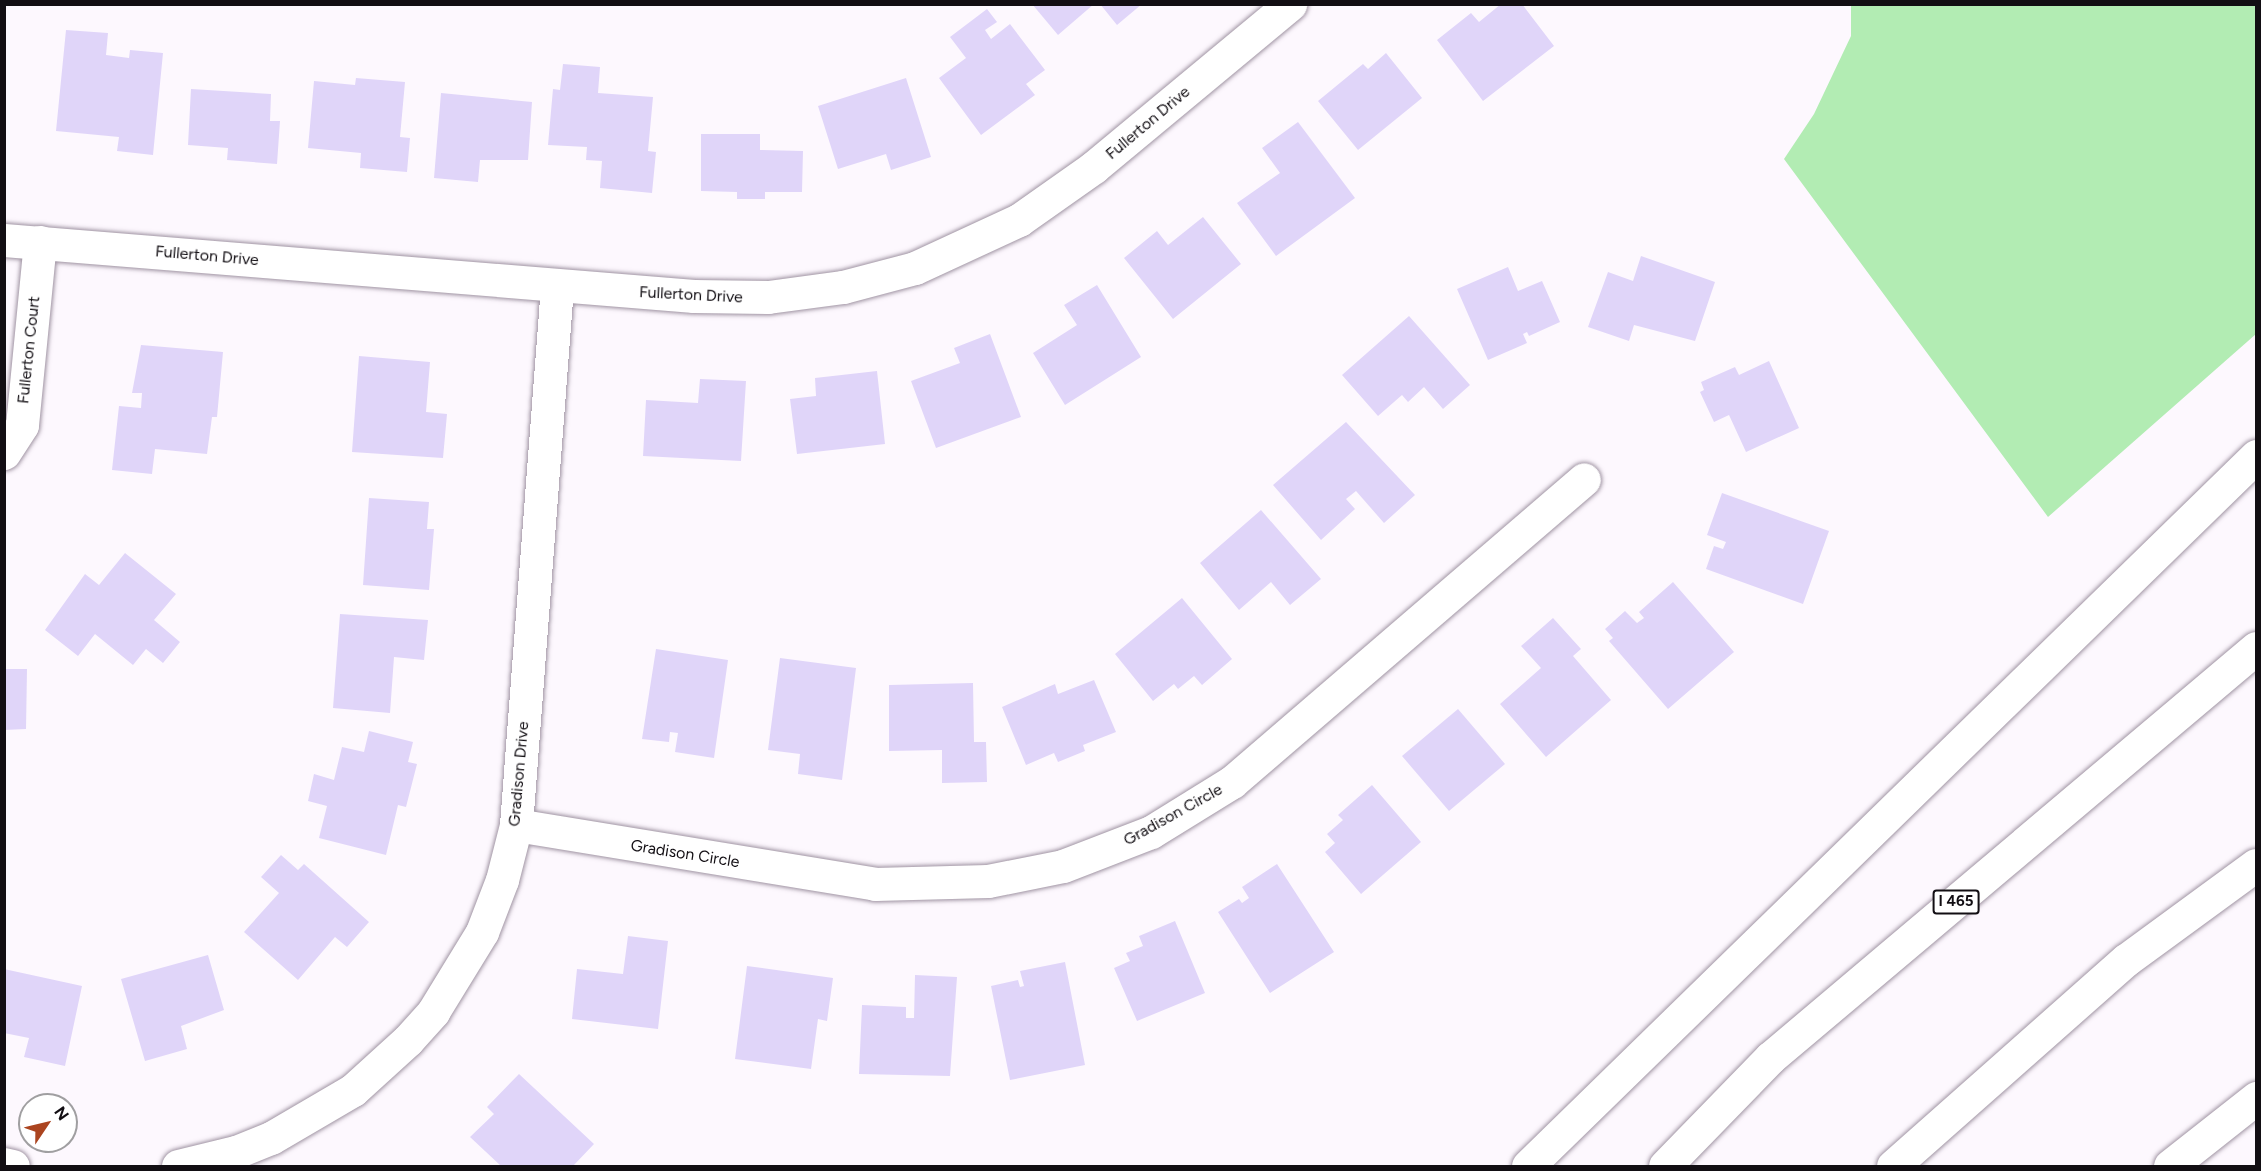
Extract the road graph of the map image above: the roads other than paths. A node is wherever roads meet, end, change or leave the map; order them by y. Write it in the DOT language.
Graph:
graph roads {
  1 [pos="1290,4"];
  2 [pos="4,240"];
  3 [pos="40,242"];
  4 [pos="557,286"];
  5 [pos="4,453"];
  6 [pos="2256,456"];
  7 [pos="1584,480"];
  8 [pos="2256,648"];
  9 [pos="516,825"];
  10 [pos="2256,865"];
  11 [pos="2256,1098"];
  12 [pos="4,1164"];
  13 [pos="13,1167"];
  14 [pos="178,1167"];
  15 [pos="1528,1167"];
  16 [pos="1665,1167"];
  17 [pos="1893,1167"];
  18 [pos="2170,1167"];
  1 -- 4 [label="main road, Fullerton Drive"];
  2 -- 3 [label="main road, Fullerton Drive"];
  3 -- 4 [label="main road, Fullerton Drive"];
  3 -- 5 [label="main road, Fullerton Court"];
  4 -- 9 [label="main road, Gradison Drive"];
  6 -- 15 [label="main road"];
  7 -- 9 [label="main road, Gradison Circle"];
  8 -- 16 [label="main road, I 465"];
  9 -- 14 [label="main road, Gradison Drive"];
  10 -- 17 [label="main road"];
  11 -- 18 [label="main road"];
  12 -- 13 [label="main road"];
}
